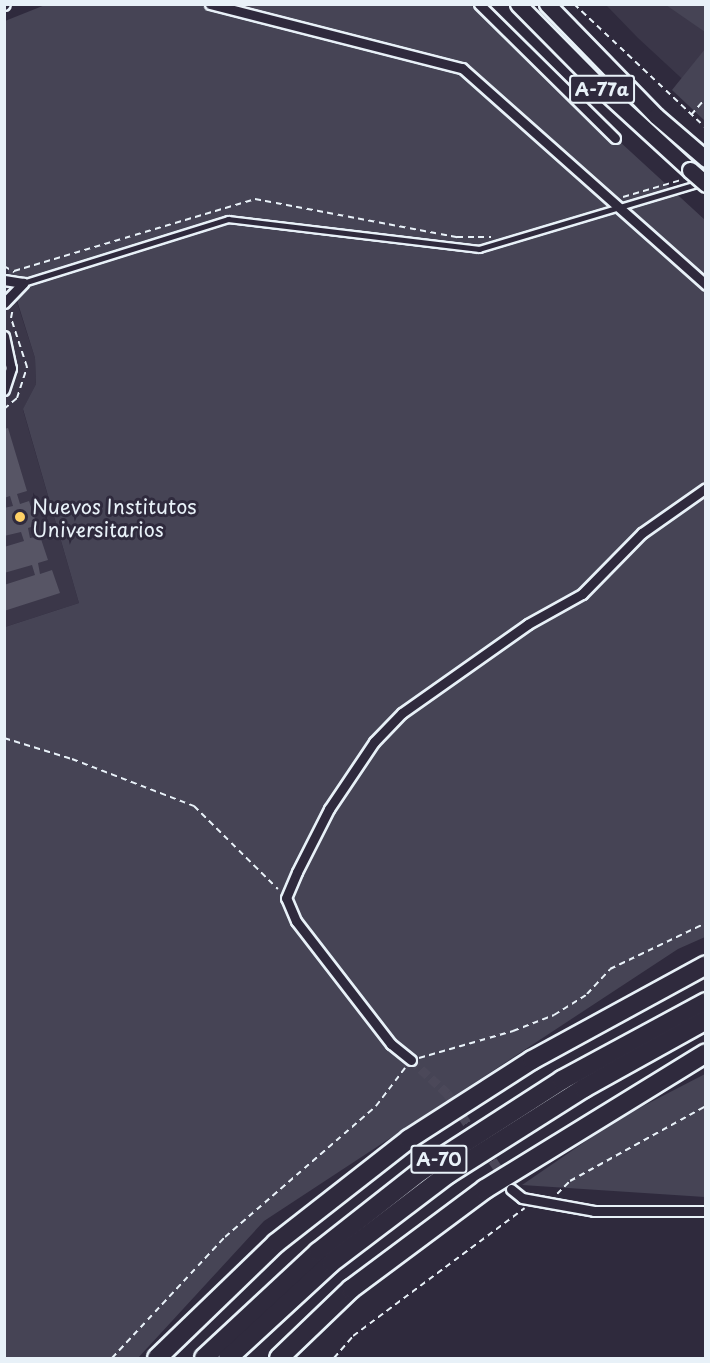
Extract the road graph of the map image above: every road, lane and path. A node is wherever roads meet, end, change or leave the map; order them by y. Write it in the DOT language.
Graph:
graph roads {
  1 [pos="210,4"];
  2 [pos="479,4"];
  3 [pos="518,4"];
  4 [pos="547,4"];
  5 [pos="574,4"];
  6 [pos="705,98"];
  7 [pos="691,115"];
  8 [pos="705,128"];
  9 [pos="615,138"];
  10 [pos="705,159"];
  11 [pos="687,174"];
  12 [pos="705,183"];
  13 [pos="614,200"];
  14 [pos="623,209"];
  15 [pos="497,236"];
  16 [pos="4,266"];
  17 [pos="14,271"];
  18 [pos="4,280"];
  19 [pos="20,283"];
  20 [pos="705,285"];
  21 [pos="9,305"];
  22 [pos="4,336"];
  23 [pos="4,390"];
  24 [pos="4,409"];
  25 [pos="705,488"];
  26 [pos="4,738"];
  27 [pos="286,898"];
  28 [pos="705,923"];
  29 [pos="705,965"];
  30 [pos="705,1002"];
  31 [pos="705,1020"];
  32 [pos="705,1053"];
  33 [pos="411,1060"];
  34 [pos="705,1106"];
  35 [pos="511,1189"];
  36 [pos="536,1201"];
  37 [pos="548,1204"];
  38 [pos="404,1206"];
  39 [pos="705,1210"];
  40 [pos="112,1359"];
  41 [pos="157,1359"];
  42 [pos="204,1359"];
  43 [pos="228,1359"];
  44 [pos="241,1359"];
  45 [pos="279,1359"];
  46 [pos="334,1359"];
  1 -- 13 [label="street"];
  2 -- 9 [label="street"];
  3 -- 11 [label="main road, A-77a"];
  4 -- 10 [label="main road, A-77a"];
  5 -- 7 [label="path"];
  6 -- 7 [label="path"];
  7 -- 8 [label="path"];
  11 -- 12 [label="main road, A-77a, bridge"];
  11 -- 13 [label="path"];
  12 -- 14 [label="lane"];
  13 -- 14 [label="street"];
  14 -- 19 [label="lane"];
  14 -- 20 [label="street"];
  15 -- 17 [label="path"];
  16 -- 17 [label="path"];
  17 -- 19 [label="path"];
  18 -- 19 [label="street"];
  19 -- 21 [label="street"];
  21 -- 24 [label="path"];
  22 -- 23 [label="street"];
  25 -- 27 [label="street"];
  26 -- 27 [label="path"];
  27 -- 33 [label="street"];
  28 -- 33 [label="path"];
  29 -- 41 [label="highway"];
  30 -- 42 [label="highway, A-70"];
  31 -- 38 [label="highway, A-70"];
  32 -- 45 [label="highway"];
  33 -- 40 [label="path"];
  34 -- 37 [label="path"];
  35 -- 36 [label="street"];
  36 -- 37 [label="street"];
  36 -- 46 [label="path"];
  37 -- 39 [label="street"];
  38 -- 43 [label="highway, A-70"];
  38 -- 44 [label="highway"];
}
